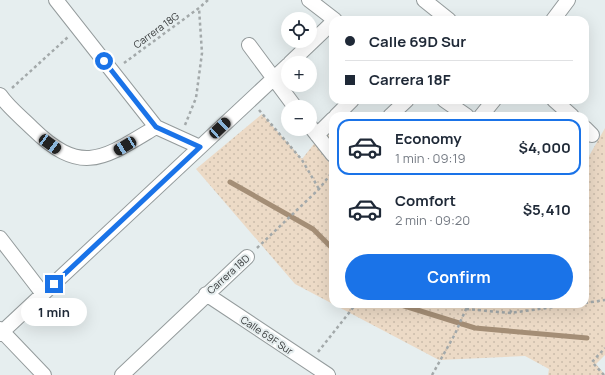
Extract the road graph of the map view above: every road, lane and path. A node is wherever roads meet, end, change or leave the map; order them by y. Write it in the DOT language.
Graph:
graph roads {
  1 [pos="56,0"];
  2 [pos="208,0"];
  3 [pos="309,0"];
  4 [pos="424,0"];
  5 [pos="568,0"];
  6 [pos="199,8"];
  7 [pos="330,16"];
  8 [pos="444,16"];
  9 [pos="556,16"];
  10 [pos="329,26"];
  11 [pos="78,28"];
  12 [pos="249,45"];
  13 [pos="297,56"];
  14 [pos="112,71"];
  15 [pos="281,72"];
  16 [pos="273,79"];
  17 [pos="1,96"];
  18 [pos="251,99"];
  19 [pos="290,100"];
  20 [pos="348,104"];
  21 [pos="403,104"];
  22 [pos="450,104"];
  23 [pos="491,104"];
  24 [pos="558,104"];
  25 [pos="340,112"];
  26 [pos="394,112"];
  27 [pos="461,112"];
  28 [pos="484,112"];
  29 [pos="568,112"];
  30 [pos="329,121"];
  31 [pos="156,127"];
  32 [pos="317,128"];
  33 [pos="317,135"];
  34 [pos="181,137"];
  35 [pos="200,147"];
  36 [pos="329,150"];
  37 [pos="329,176"];
  38 [pos="319,189"];
  39 [pos="0,238"];
  40 [pos="247,257"];
  41 [pos="43,294"];
  42 [pos="206,294"];
  43 [pos="605,300"];
  44 [pos="589,302"];
  45 [pos="353,308"];
  46 [pos="513,308"];
  47 [pos="547,308"];
  48 [pos="466,310"];
  49 [pos="510,313"];
  50 [pos="1,332"];
  51 [pos="605,348"];
  52 [pos="307,369"];
  53 [pos="44,375"];
  54 [pos="122,375"];
  55 [pos="328,375"];
  56 [pos="432,375"];
  57 [pos="604,375"];
  1 -- 11 [label="street"];
  2 -- 6 [label="path, Carrera 18G"];
  3 -- 7 [label="street"];
  4 -- 8 [label="street"];
  5 -- 9 [label="street"];
  6 -- 14 [label="path, Carrera 18G"];
  6 -- 34 [label="path"];
  10 -- 13 [label="street"];
  11 -- 14 [label="street"];
  11 -- 17 [label="path"];
  12 -- 16 [label="street"];
  14 -- 31 [label="street"];
  15 -- 16 [label="street"];
  16 -- 18 [label="street"];
  16 -- 19 [label="street"];
  17 -- 31 [label="street"];
  18 -- 35 [label="street"];
  18 -- 38 [label="path"];
  20 -- 25 [label="street"];
  21 -- 26 [label="street"];
  22 -- 27 [label="street"];
  23 -- 28 [label="street"];
  24 -- 29 [label="street"];
  30 -- 32 [label="street"];
  31 -- 34 [label="street"];
  33 -- 36 [label="street"];
  34 -- 35 [label="street"];
  35 -- 41 [label="street"];
  37 -- 38 [label="path, Carrera 18D"];
  38 -- 40 [label="path, Carrera 18D"];
  39 -- 41 [label="street"];
  40 -- 42 [label="street, Carrera 18D"];
  41 -- 50 [label="street"];
  42 -- 52 [label="street, Calle 69F Sur"];
  42 -- 54 [label="street, Carrera 18D"];
  43 -- 44 [label="path"];
  45 -- 52 [label="path"];
  46 -- 49 [label="path"];
  47 -- 49 [label="path"];
  48 -- 49 [label="path"];
  48 -- 56 [label="path"];
  50 -- 53 [label="street"];
  51 -- 57 [label="path"];
  52 -- 55 [label="street, Calle 69F Sur"];
}
